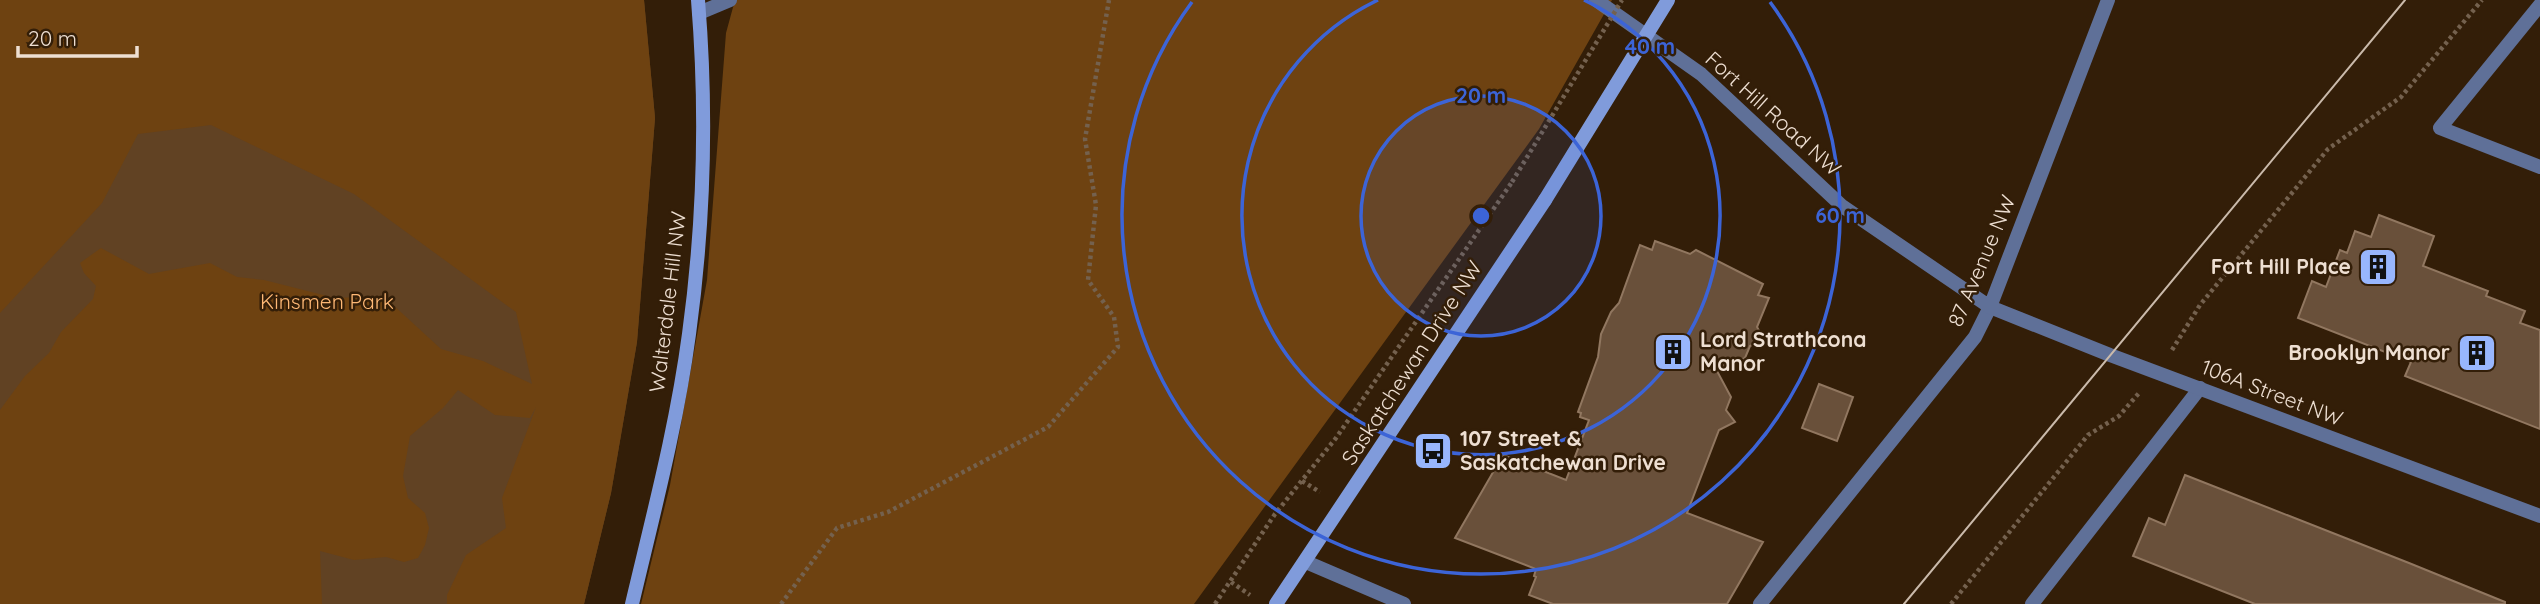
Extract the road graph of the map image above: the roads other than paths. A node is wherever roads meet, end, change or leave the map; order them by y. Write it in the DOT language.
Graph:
graph roads {
  1 [pos="730,0"];
  2 [pos="1596,0"];
  3 [pos="1668,0"];
  4 [pos="2109,0"];
  5 [pos="2540,5"];
  6 [pos="699,6"];
  7 [pos="2540,167"];
  8 [pos="1990,307"];
  9 [pos="2200,388"];
  10 [pos="2540,516"];
  11 [pos="1306,562"];
  12 [pos="632,604"];
  13 [pos="1276,604"];
  14 [pos="1404,604"];
  15 [pos="1760,604"];
  16 [pos="2032,604"];
  1 -- 6 [label="street"];
  2 -- 8 [label="street, Fort Hill Road NW"];
  3 -- 11 [label="main road, Saskatchewan Drive NW, bridge"];
  4 -- 8 [label="street, 87 Avenue NW"];
  5 -- 7 [label="street"];
  6 -- 12 [label="main road, Walterdale Hill NW"];
  8 -- 9 [label="street, 106A Street NW"];
  8 -- 15 [label="street, 87 Avenue NW"];
  9 -- 10 [label="street, 106A Street NW"];
  9 -- 16 [label="street"];
  11 -- 13 [label="main road, Saskatchewan Drive NW"];
  11 -- 14 [label="street"];
}
